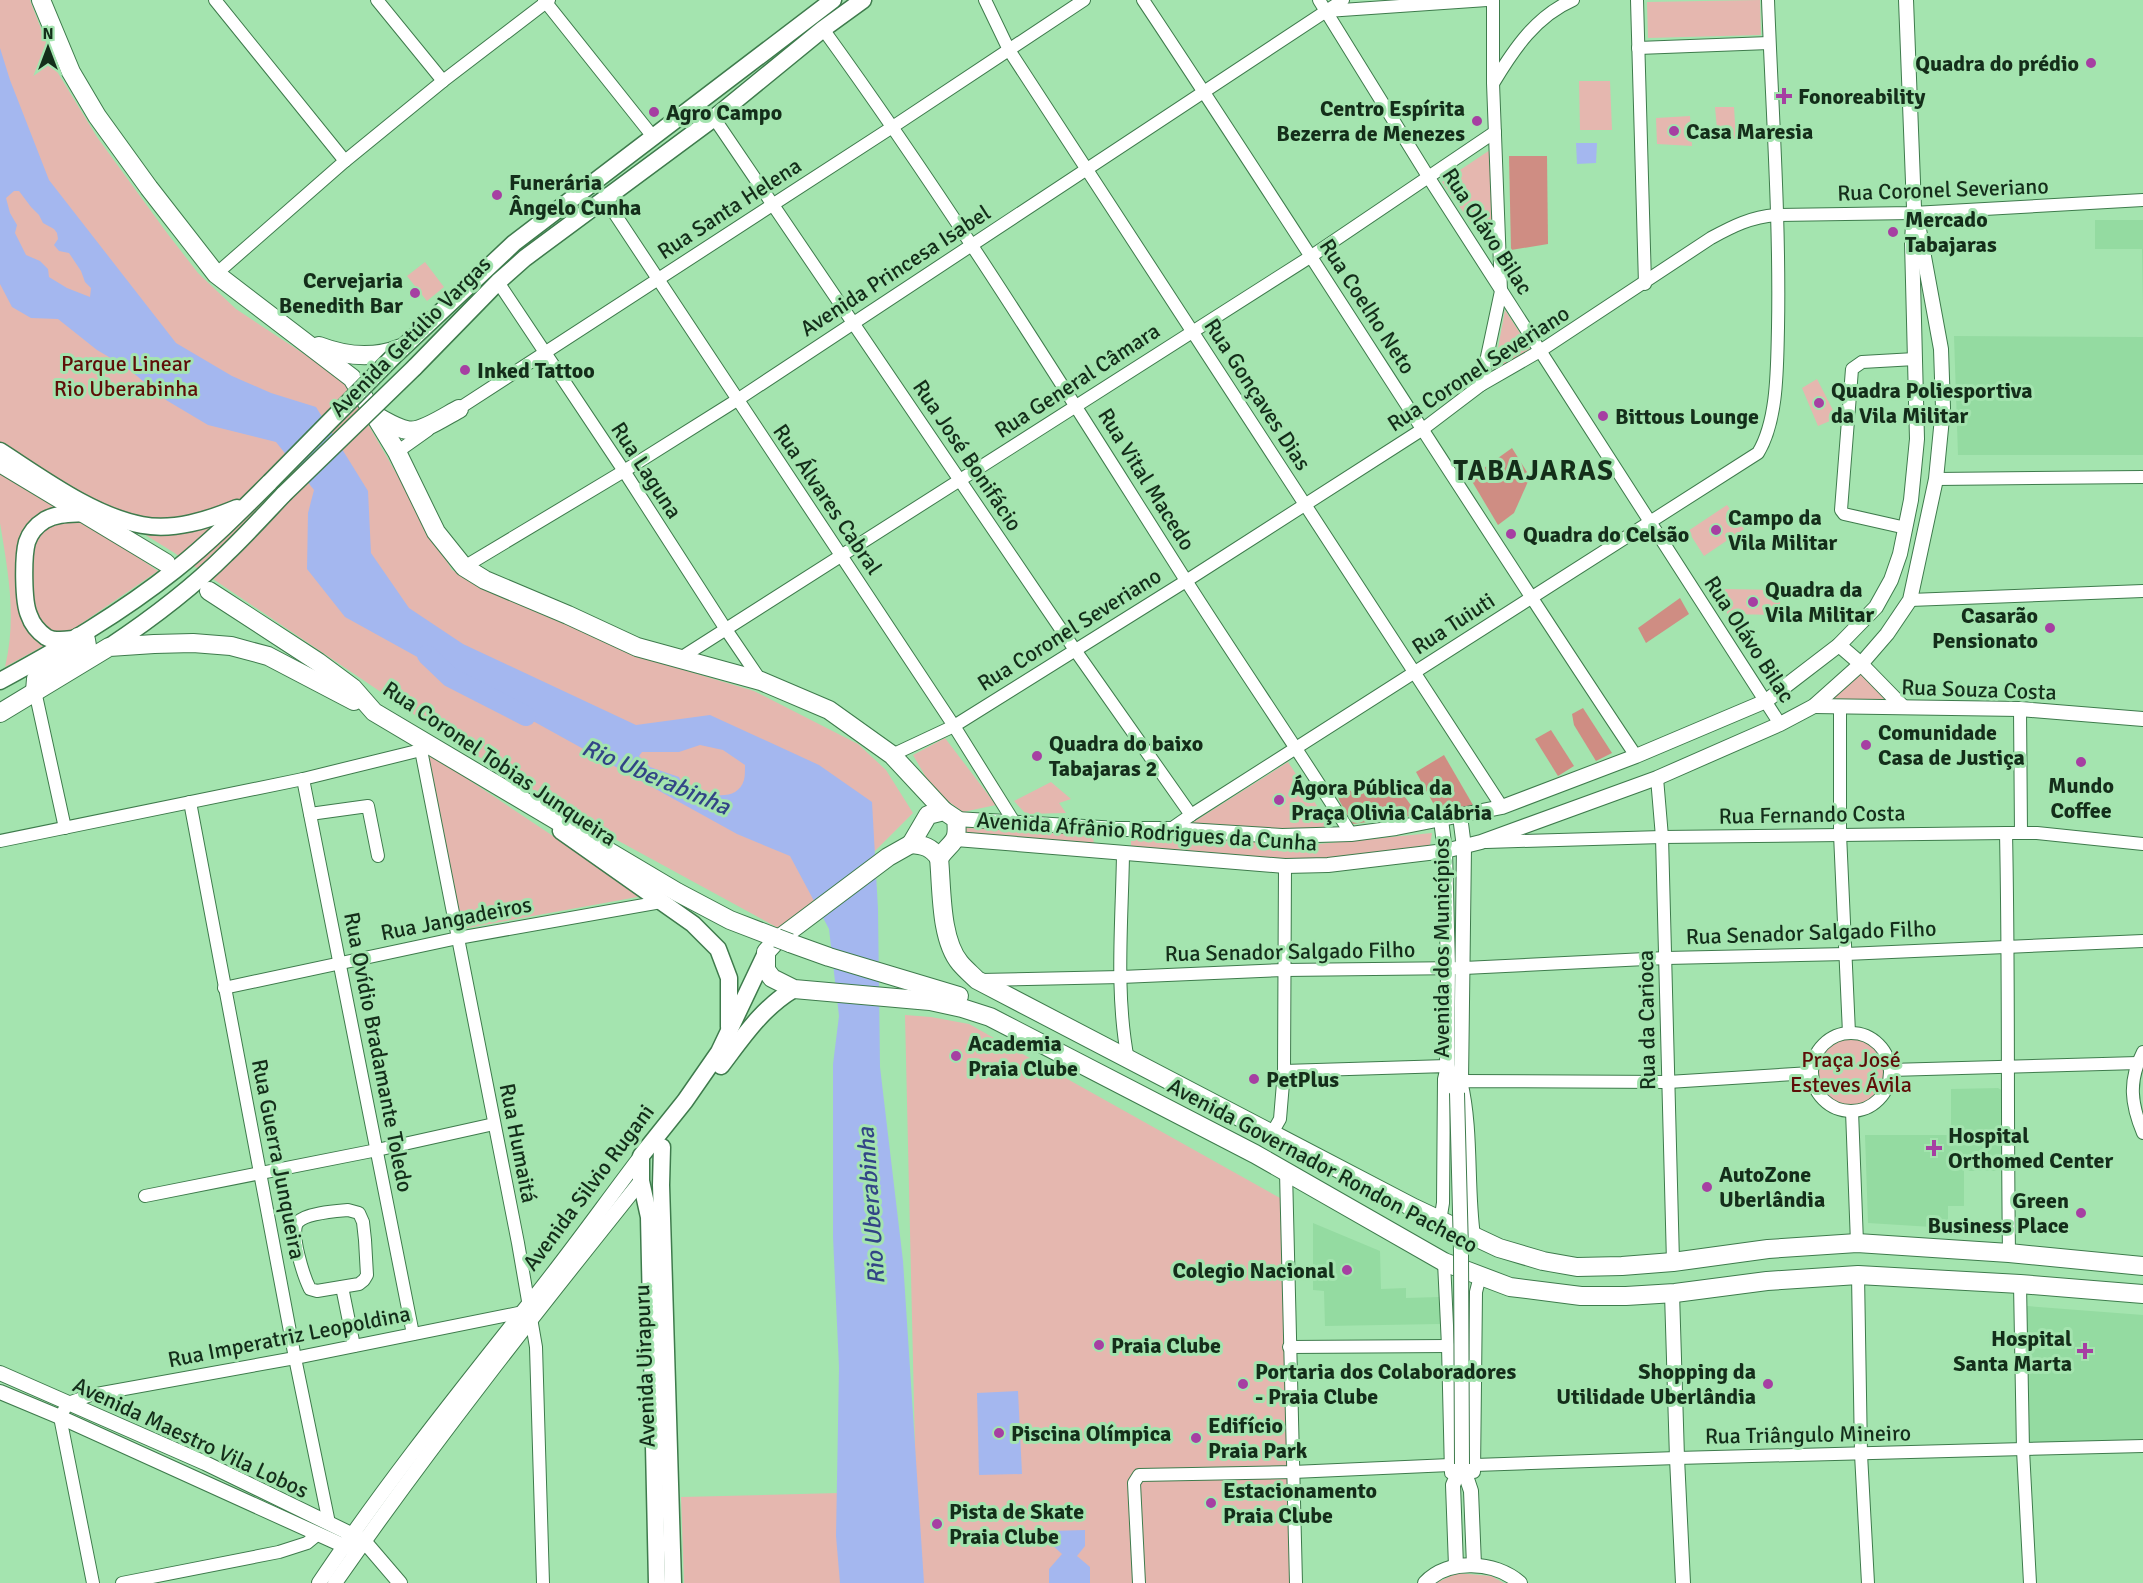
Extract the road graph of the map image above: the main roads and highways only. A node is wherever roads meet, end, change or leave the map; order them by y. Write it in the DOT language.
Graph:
graph roads {
  1 [pos="41,0"];
  2 [pos="833,0"];
  3 [pos="863,0"];
  4 [pos="774,45"];
  5 [pos="787,59"];
  6 [pos="514,243"];
  7 [pos="525,258"];
  8 [pos="289,331"];
  9 [pos="398,352"];
  10 [pos="459,409"];
  11 [pos="376,416"];
  12 [pos="0,451"];
  13 [pos="0,462"];
  14 [pos="251,501"];
  15 [pos="85,513"];
  16 [pos="166,563"];
  17 [pos="209,591"];
  18 [pos="76,638"];
  19 [pos="110,647"];
  20 [pos="0,681"];
  21 [pos="35,691"];
  22 [pos="374,712"];
  23 [pos="0,713"];
  24 [pos="471,769"];
  25 [pos="950,815"];
  26 [pos="911,844"];
  27 [pos="939,858"];
  28 [pos="766,952"];
  29 [pos="794,989"];
  30 [pos="729,1035"];
  31 [pos="1029,1037"];
  32 [pos="662,1147"];
  33 [pos="641,1156"];
  34 [pos="641,1181"];
  35 [pos="2143,1266"];
  36 [pos="2143,1294"];
  37 [pos="663,1496"];
  38 [pos="657,1583"];
  39 [pos="673,1583"];
  1 -- 8 [label="main road"];
  2 -- 4 [label="main road, Avenida Getúlio Vargas"];
  3 -- 5 [label="main road, Avenida Getúlio Vargas"];
  4 -- 5 [label="main road"];
  4 -- 6 [label="main road, Avenida Getúlio Vargas"];
  5 -- 7 [label="main road, Avenida Getúlio Vargas"];
  6 -- 7 [label="main road"];
  6 -- 9 [label="main road, Avenida Getúlio Vargas"];
  7 -- 19 [label="main road, Avenida Getúlio Vargas, bridge"];
  8 -- 9 [label="main road"];
  8 -- 11 [label="main road"];
  9 -- 14 [label="main road, Avenida Getúlio Vargas, bridge"];
  10 -- 11 [label="main road"];
  11 -- 25 [label="main road"];
  12 -- 14 [label="main road"];
  13 -- 15 [label="main road"];
  14 -- 18 [label="main road, Avenida Getúlio Vargas"];
  15 -- 16 [label="main road"];
  15 -- 18 [label="main road"];
  17 -- 22 [label="main road, Rua Coronel Tobias Junqueira"];
  18 -- 20 [label="main road, Avenida Getúlio Vargas"];
  18 -- 21 [label="main road"];
  19 -- 21 [label="main road, Avenida Getúlio Vargas"];
  19 -- 22 [label="main road"];
  21 -- 23 [label="main road, Avenida Getúlio Vargas"];
  22 -- 24 [label="main road, Rua Coronel Tobias Junqueira"];
  24 -- 30 [label="main road, Rua Coronel Tobias Junqueira"];
  24 -- 31 [label="main road"];
  25 -- 26 [label="main road"];
  25 -- 27 [label="main road"];
  26 -- 27 [label="main road"];
  26 -- 28 [label="main road, Avenida Silvio Rugani"];
  27 -- 35 [label="main road, Avenida Governador Rondon Pacheco"];
  28 -- 29 [label="main road"];
  28 -- 30 [label="main road, Avenida Silvio Rugani"];
  29 -- 31 [label="main road, Avenida Governador Rondon Pacheco"];
  29 -- 32 [label="main road, Avenida Silvio Rugani"];
  30 -- 33 [label="main road, Avenida Silvio Rugani"];
  31 -- 36 [label="main road, Avenida Governador Rondon Pacheco"];
  32 -- 34 [label="main road, Avenida Silvio Rugani"];
  32 -- 37 [label="main road, Avenida Uirapuru"];
  33 -- 34 [label="main road, Avenida Uirapuru"];
  34 -- 37 [label="main road, Avenida Uirapuru"];
  37 -- 38 [label="main road, Avenida Uirapuru"];
  37 -- 39 [label="main road, Avenida Uirapuru"];
}
